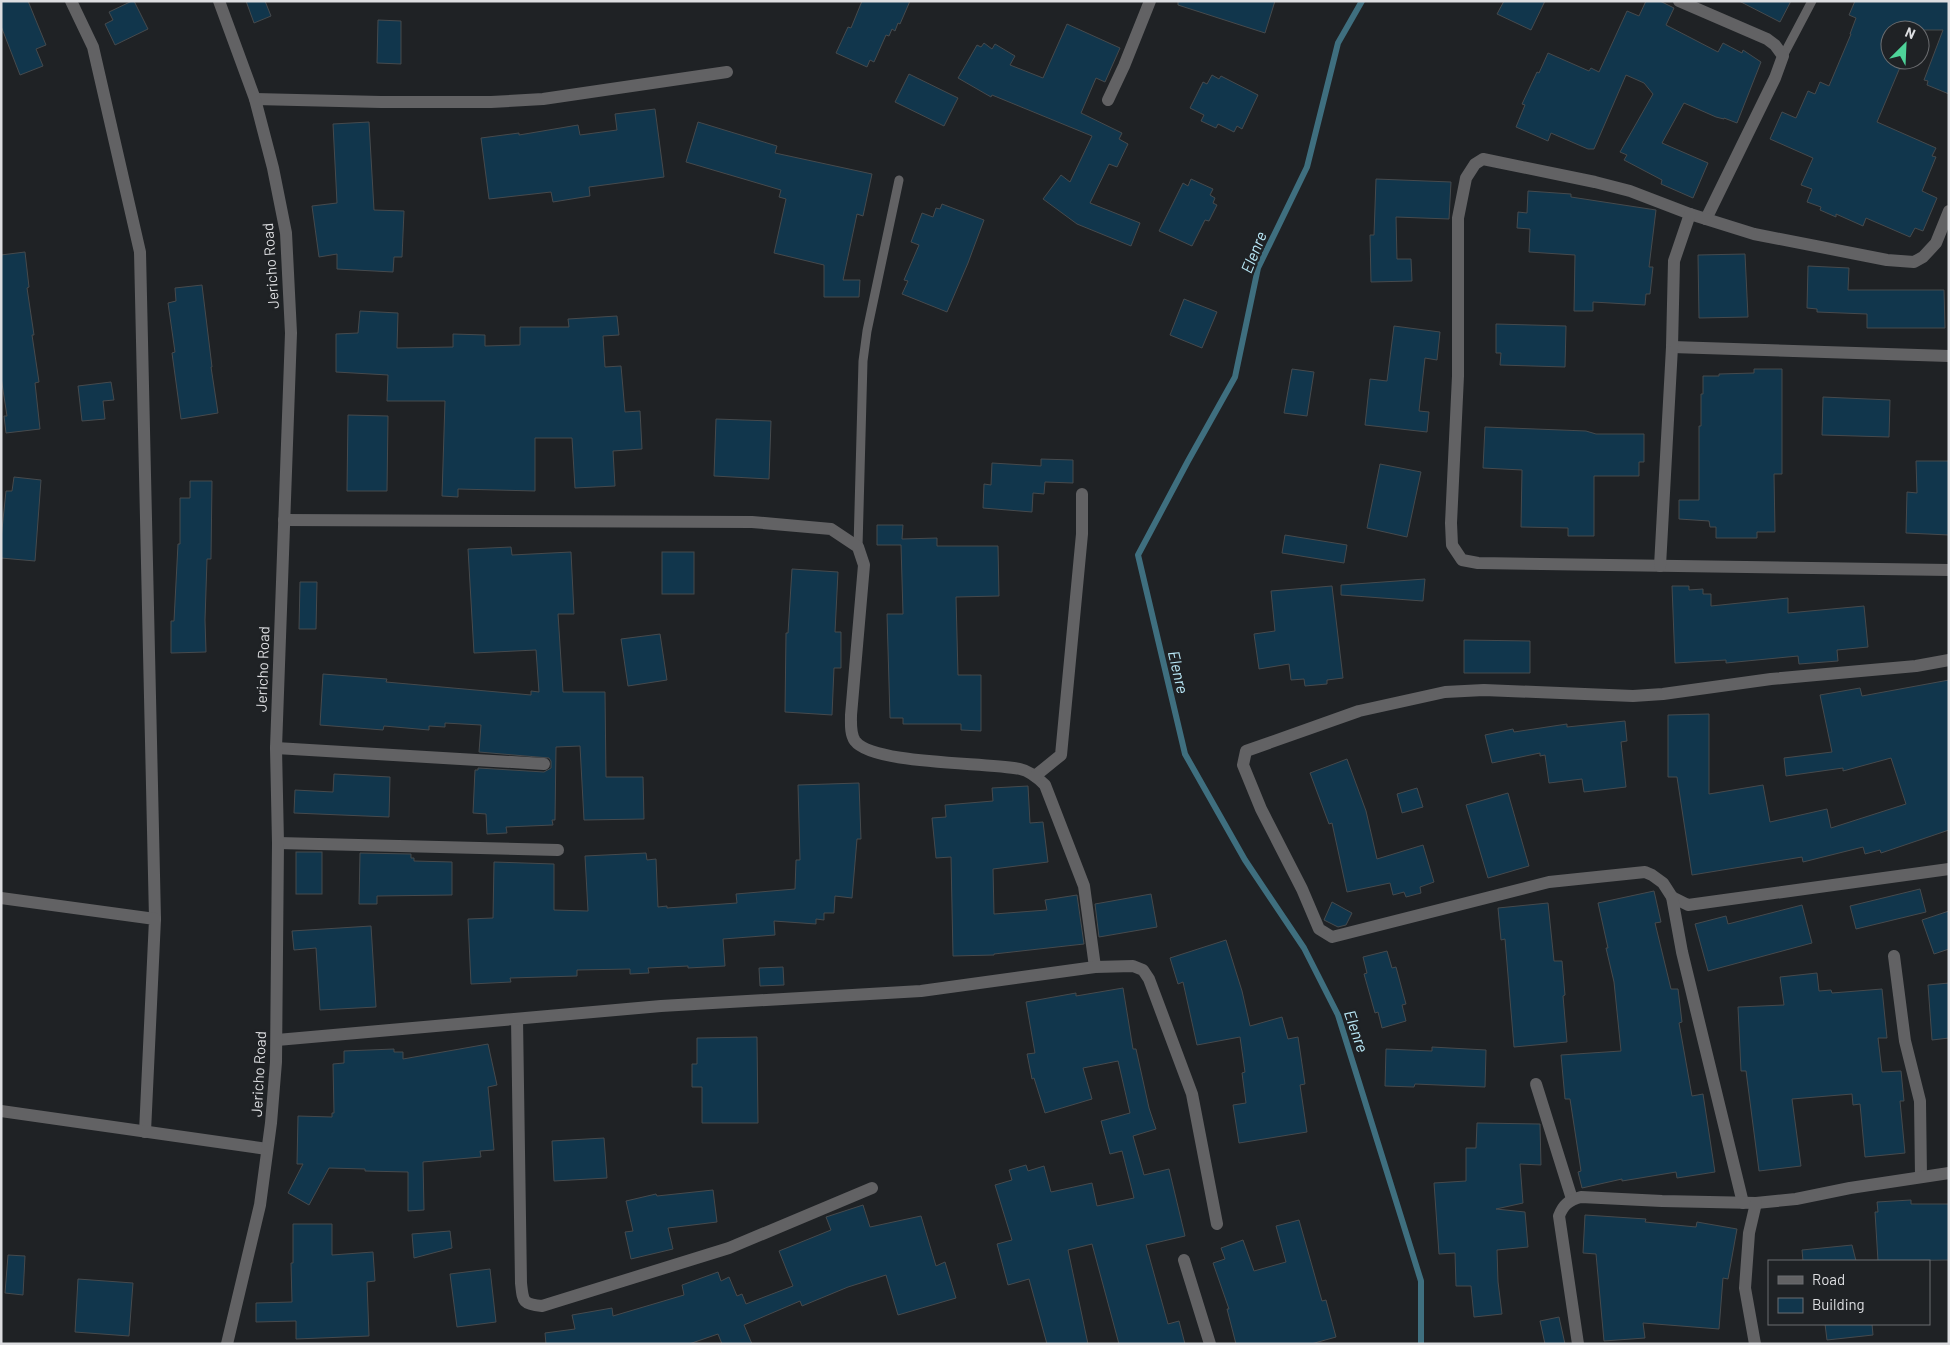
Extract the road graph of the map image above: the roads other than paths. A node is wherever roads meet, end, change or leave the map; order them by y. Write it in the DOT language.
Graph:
graph roads {
  1 [pos="71,1"];
  2 [pos="219,1"];
  3 [pos="1150,1"];
  4 [pos="1679,1"];
  5 [pos="1812,1"];
  6 [pos="1783,56"];
  7 [pos="727,72"];
  8 [pos="254,99"];
  9 [pos="1108,100"];
  10 [pos="899,180"];
  11 [pos="1949,211"];
  12 [pos="1690,214"];
  13 [pos="1706,219"];
  14 [pos="1672,347"];
  15 [pos="1949,356"];
  16 [pos="1082,494"];
  17 [pos="284,520"];
  18 [pos="858,548"];
  19 [pos="1660,566"];
  20 [pos="1949,570"];
  21 [pos="1949,660"];
  22 [pos="276,748"];
  23 [pos="544,764"];
  24 [pos="1036,776"];
  25 [pos="278,843"];
  26 [pos="558,850"];
  27 [pos="1949,868"];
  28 [pos="1672,897"];
  29 [pos="1,898"];
  30 [pos="155,919"];
  31 [pos="1894,956"];
  32 [pos="1095,967"];
  33 [pos="517,1019"];
  34 [pos="277,1040"];
  35 [pos="1536,1084"];
  36 [pos="1,1111"];
  37 [pos="145,1132"];
  38 [pos="267,1149"];
  39 [pos="1949,1173"];
  40 [pos="1921,1177"];
  41 [pos="872,1188"];
  42 [pos="1572,1199"];
  43 [pos="1743,1203"];
  44 [pos="1756,1203"];
  45 [pos="1217,1224"];
  46 [pos="1184,1260"];
  47 [pos="227,1344"];
  48 [pos="1210,1344"];
  49 [pos="1578,1344"];
  50 [pos="1755,1344"];
  1 -- 30 [label="street"];
  2 -- 8 [label="street, Jericho Road"];
  3 -- 9 [label="street"];
  4 -- 6 [label="street"];
  5 -- 6 [label="lane"];
  6 -- 13 [label="street"];
  7 -- 8 [label="street"];
  8 -- 17 [label="street, Jericho Road"];
  10 -- 18 [label="lane"];
  11 -- 13 [label="street"];
  12 -- 13 [label="street"];
  12 -- 14 [label="street"];
  12 -- 19 [label="street"];
  14 -- 15 [label="street"];
  14 -- 19 [label="street"];
  16 -- 24 [label="street"];
  17 -- 18 [label="street"];
  17 -- 22 [label="street, Jericho Road"];
  18 -- 24 [label="street"];
  19 -- 20 [label="street"];
  21 -- 28 [label="street"];
  22 -- 23 [label="street"];
  22 -- 25 [label="street, Jericho Road"];
  24 -- 32 [label="street"];
  25 -- 26 [label="street"];
  25 -- 34 [label="street, Jericho Road"];
  27 -- 28 [label="street"];
  28 -- 43 [label="street"];
  29 -- 30 [label="street"];
  30 -- 37 [label="street"];
  31 -- 40 [label="street"];
  32 -- 33 [label="street"];
  32 -- 45 [label="street"];
  33 -- 34 [label="street"];
  33 -- 41 [label="street"];
  34 -- 38 [label="street, Jericho Road"];
  35 -- 42 [label="street"];
  36 -- 37 [label="street"];
  37 -- 38 [label="street"];
  38 -- 47 [label="street, Jericho Road"];
  39 -- 40 [label="street"];
  40 -- 44 [label="street"];
  42 -- 43 [label="street"];
  42 -- 49 [label="street"];
  43 -- 44 [label="street"];
  44 -- 50 [label="street"];
  46 -- 48 [label="street"];
}
